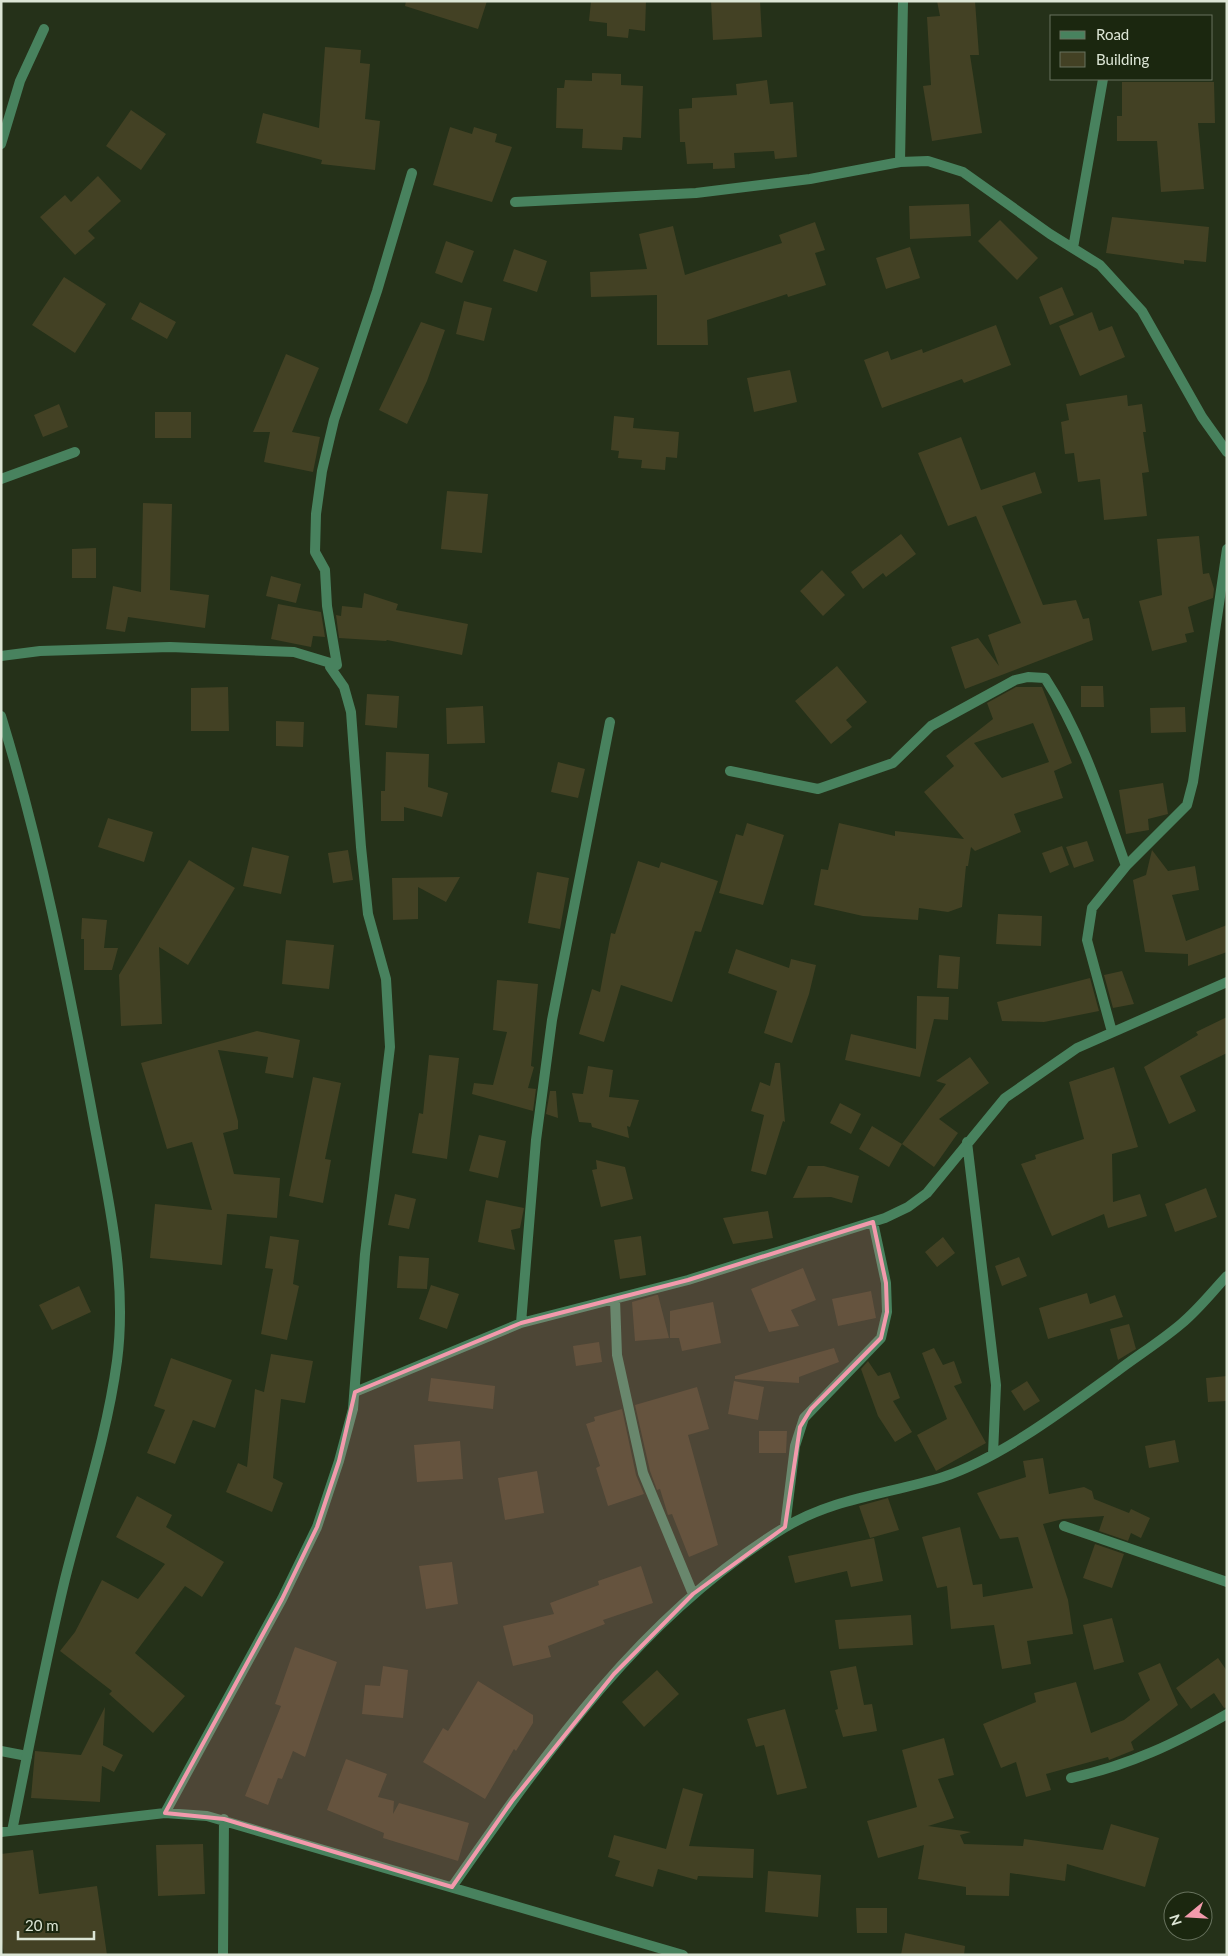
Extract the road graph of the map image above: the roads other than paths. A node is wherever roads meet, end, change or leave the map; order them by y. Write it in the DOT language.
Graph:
graph roads {
  1 [pos="903,1"];
  2 [pos="44,29"];
  3 [pos="1103,80"];
  4 [pos="1,144"];
  5 [pos="900,162"];
  6 [pos="412,174"];
  7 [pos="515,202"];
  8 [pos="1073,248"];
  9 [pos="74,452"];
  10 [pos="1227,452"];
  11 [pos="1,479"];
  12 [pos="1227,549"];
  13 [pos="1,656"];
  14 [pos="337,665"];
  15 [pos="1,716"];
  16 [pos="610,722"];
  17 [pos="730,771"];
  18 [pos="1126,866"];
  19 [pos="1227,982"];
  20 [pos="1112,1032"];
  21 [pos="967,1142"];
  22 [pos="873,1222"];
  23 [pos="1227,1276"];
  24 [pos="615,1299"];
  25 [pos="521,1323"];
  26 [pos="355,1392"];
  27 [pos="993,1454"];
  28 [pos="1064,1526"];
  29 [pos="785,1527"];
  30 [pos="1227,1582"];
  31 [pos="693,1594"];
  32 [pos="1227,1714"];
  33 [pos="1,1751"];
  34 [pos="27,1756"];
  35 [pos="1070,1778"];
  36 [pos="165,1814"];
  37 [pos="224,1819"];
  38 [pos="6,1831"];
  39 [pos="452,1887"];
  40 [pos="223,1955"];
  41 [pos="683,1955"];
  1 -- 5 [label="street"];
  2 -- 4 [label="street"];
  3 -- 8 [label="street"];
  5 -- 7 [label="street"];
  5 -- 8 [label="street"];
  6 -- 14 [label="street"];
  8 -- 10 [label="street"];
  9 -- 11 [label="street"];
  12 -- 18 [label="street"];
  13 -- 14 [label="street"];
  14 -- 26 [label="street"];
  15 -- 34 [label="street"];
  16 -- 25 [label="street"];
  17 -- 18 [label="street"];
  18 -- 20 [label="street"];
  19 -- 20 [label="street"];
  20 -- 21 [label="street"];
  21 -- 22 [label="street"];
  21 -- 27 [label="street"];
  22 -- 24 [label="street"];
  22 -- 29 [label="street"];
  23 -- 27 [label="street"];
  24 -- 25 [label="street"];
  24 -- 31 [label="street"];
  25 -- 26 [label="street"];
  26 -- 36 [label="street"];
  27 -- 29 [label="street"];
  28 -- 30 [label="street"];
  29 -- 31 [label="street"];
  31 -- 39 [label="street"];
  32 -- 35 [label="street"];
  33 -- 34 [label="street"];
  34 -- 38 [label="street"];
  36 -- 37 [label="street"];
  36 -- 38 [label="street"];
  37 -- 39 [label="street"];
  37 -- 40 [label="street"];
  39 -- 41 [label="street"];
}
